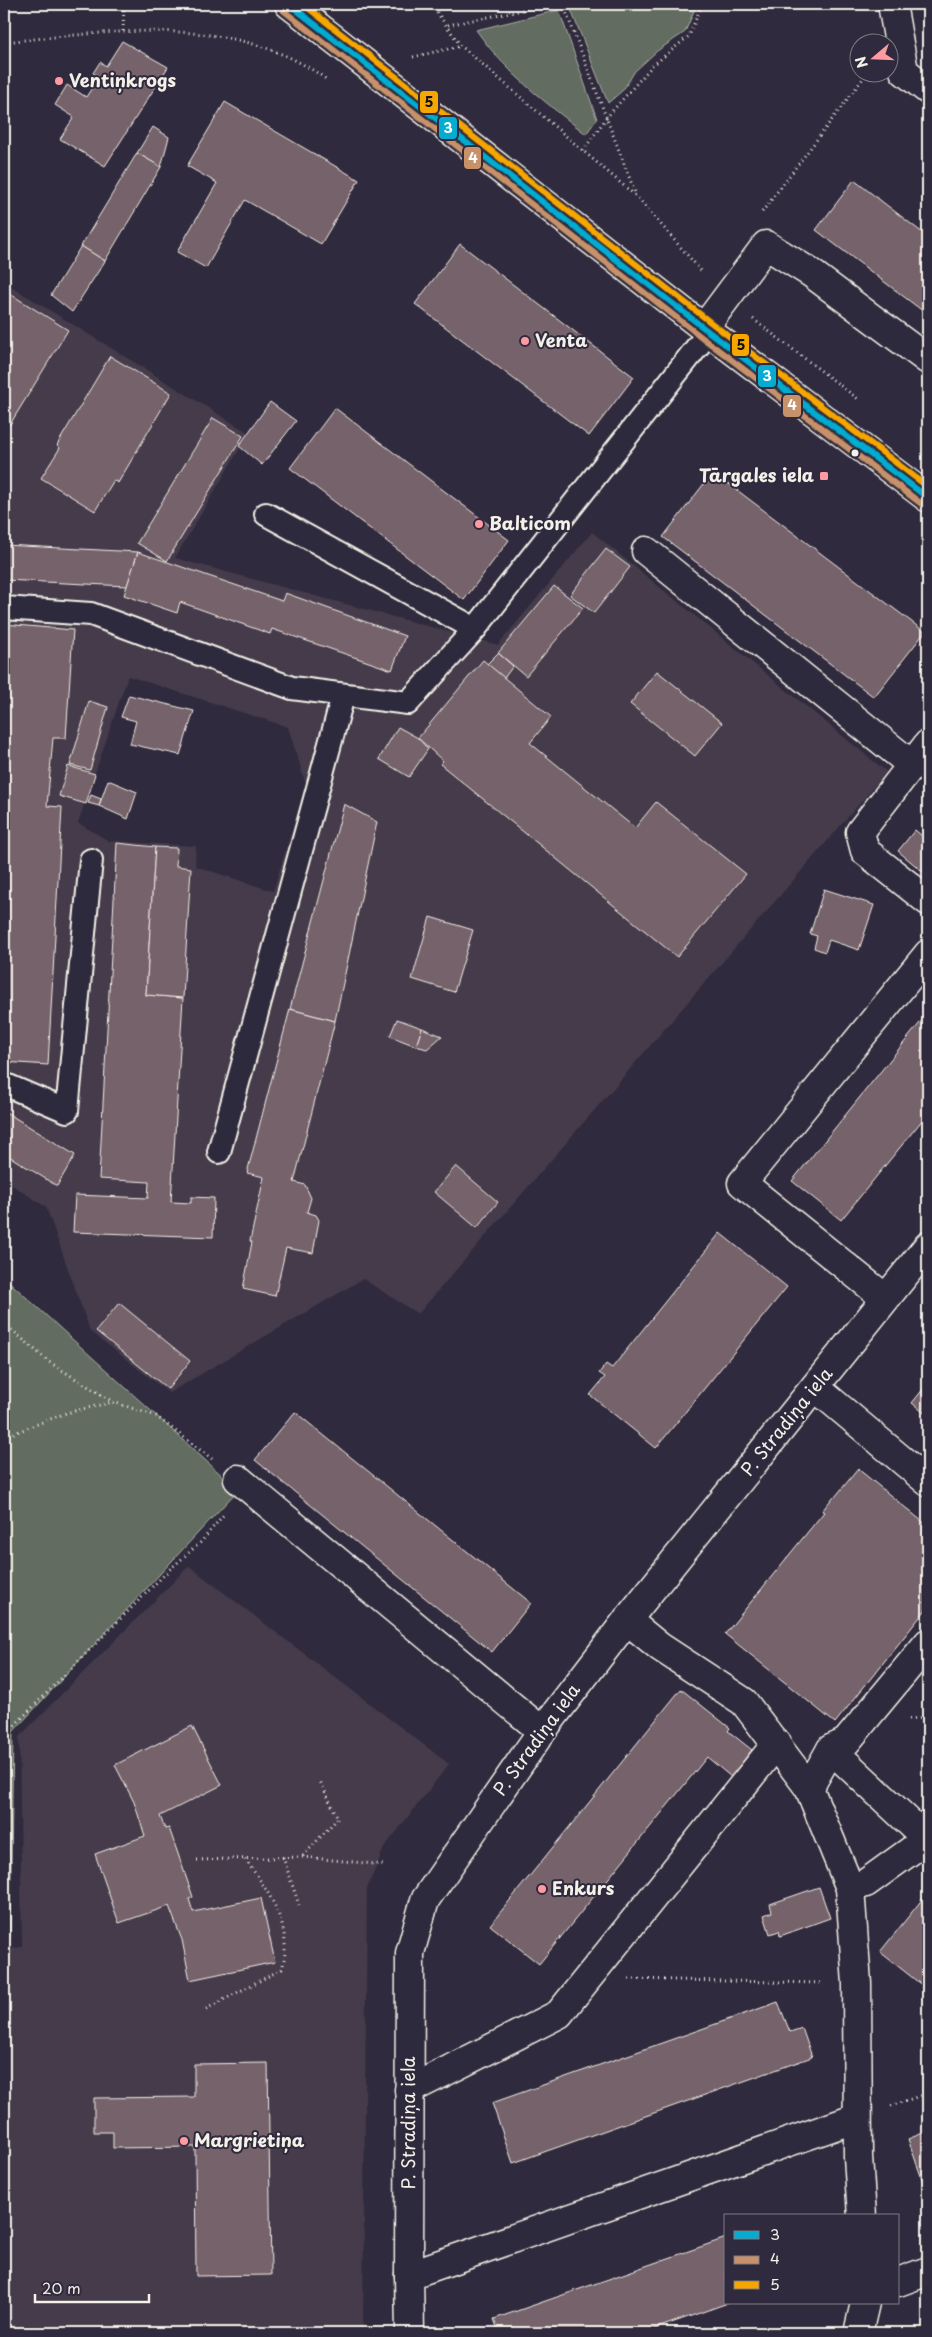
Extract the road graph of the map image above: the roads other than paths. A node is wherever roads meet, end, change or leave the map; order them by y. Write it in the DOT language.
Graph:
graph roads {
  1 [pos="289,4"];
  2 [pos="892,4"];
  3 [pos="928,90"];
  4 [pos="706,330"];
  5 [pos="928,360"];
  6 [pos="928,498"];
  7 [pos="266,514"];
  8 [pos="646,551"];
  9 [pos="4,608"];
  10 [pos="474,629"];
  11 [pos="343,696"];
  12 [pos="920,754"];
  13 [pos="91,860"];
  14 [pos="928,901"];
  15 [pos="928,954"];
  16 [pos="4,1084"];
  17 [pos="219,1152"];
  18 [pos="928,1246"];
  19 [pos="885,1298"];
  20 [pos="815,1387"];
  21 [pos="238,1479"];
  22 [pos="928,1482"];
  23 [pos="627,1620"];
  24 [pos="928,1643"];
  25 [pos="542,1731"];
  26 [pos="777,1743"];
  27 [pos="831,1749"];
  28 [pos="809,1788"];
  29 [pos="928,1838"];
  30 [pos="850,1888"];
  31 [pos="409,2090"];
  32 [pos="857,2118"];
  33 [pos="862,2214"];
  34 [pos="928,2271"];
  35 [pos="408,2275"];
  36 [pos="900,2281"];
  37 [pos="865,2304"];
  38 [pos="410,2333"];
  39 [pos="858,2333"];
  1 -- 4 [label="street"];
  2 -- 3 [label="street"];
  4 -- 5 [label="street"];
  4 -- 6 [label="street"];
  4 -- 10 [label="lane"];
  7 -- 10 [label="lane"];
  8 -- 12 [label="street"];
  9 -- 11 [label="lane"];
  10 -- 11 [label="lane"];
  11 -- 17 [label="lane"];
  12 -- 14 [label="street"];
  13 -- 16 [label="lane"];
  15 -- 19 [label="street"];
  18 -- 19 [label="street, P. Stradiņa iela"];
  19 -- 20 [label="street, P. Stradiņa iela"];
  20 -- 22 [label="street"];
  20 -- 23 [label="street, P. Stradiņa iela"];
  21 -- 25 [label="street"];
  23 -- 25 [label="street, P. Stradiņa iela"];
  23 -- 26 [label="street"];
  24 -- 27 [label="street"];
  25 -- 31 [label="street, P. Stradiņa iela"];
  26 -- 28 [label="street"];
  26 -- 31 [label="street"];
  27 -- 28 [label="street"];
  27 -- 29 [label="street"];
  28 -- 30 [label="street"];
  29 -- 30 [label="street"];
  30 -- 32 [label="street"];
  31 -- 35 [label="street, P. Stradiņa iela"];
  32 -- 33 [label="street"];
  32 -- 35 [label="street"];
  34 -- 36 [label="street"];
  35 -- 38 [label="street, P. Stradiņa iela"];
  37 -- 39 [label="street"];
}
